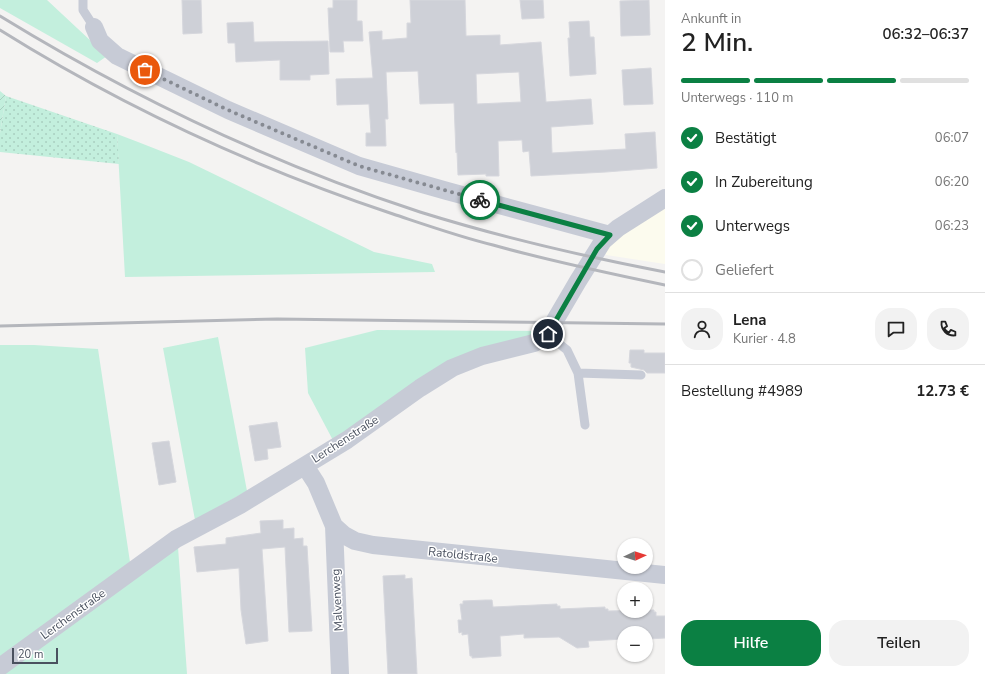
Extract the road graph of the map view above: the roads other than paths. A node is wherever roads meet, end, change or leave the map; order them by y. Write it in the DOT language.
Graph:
graph roads {
  1 [pos="84,0"];
  2 [pos="94,27"];
  3 [pos="665,198"];
  4 [pos="610,235"];
  5 [pos="548,334"];
  6 [pos="578,373"];
  7 [pos="641,376"];
  8 [pos="585,425"];
  9 [pos="304,466"];
  10 [pos="334,526"];
  11 [pos="665,575"];
  12 [pos="0,667"];
  13 [pos="340,674"];
  1 -- 2 [label="lane"];
  2 -- 4 [label="street"];
  3 -- 4 [label="street"];
  4 -- 5 [label="street"];
  5 -- 6 [label="lane"];
  5 -- 9 [label="street, Lerchenstraße"];
  6 -- 7 [label="lane"];
  6 -- 8 [label="lane"];
  9 -- 10 [label="street, Ratoldstraße"];
  9 -- 12 [label="street, Lerchenstraße"];
  10 -- 11 [label="street, Ratoldstraße"];
  10 -- 13 [label="street, Malvenweg"];
}
